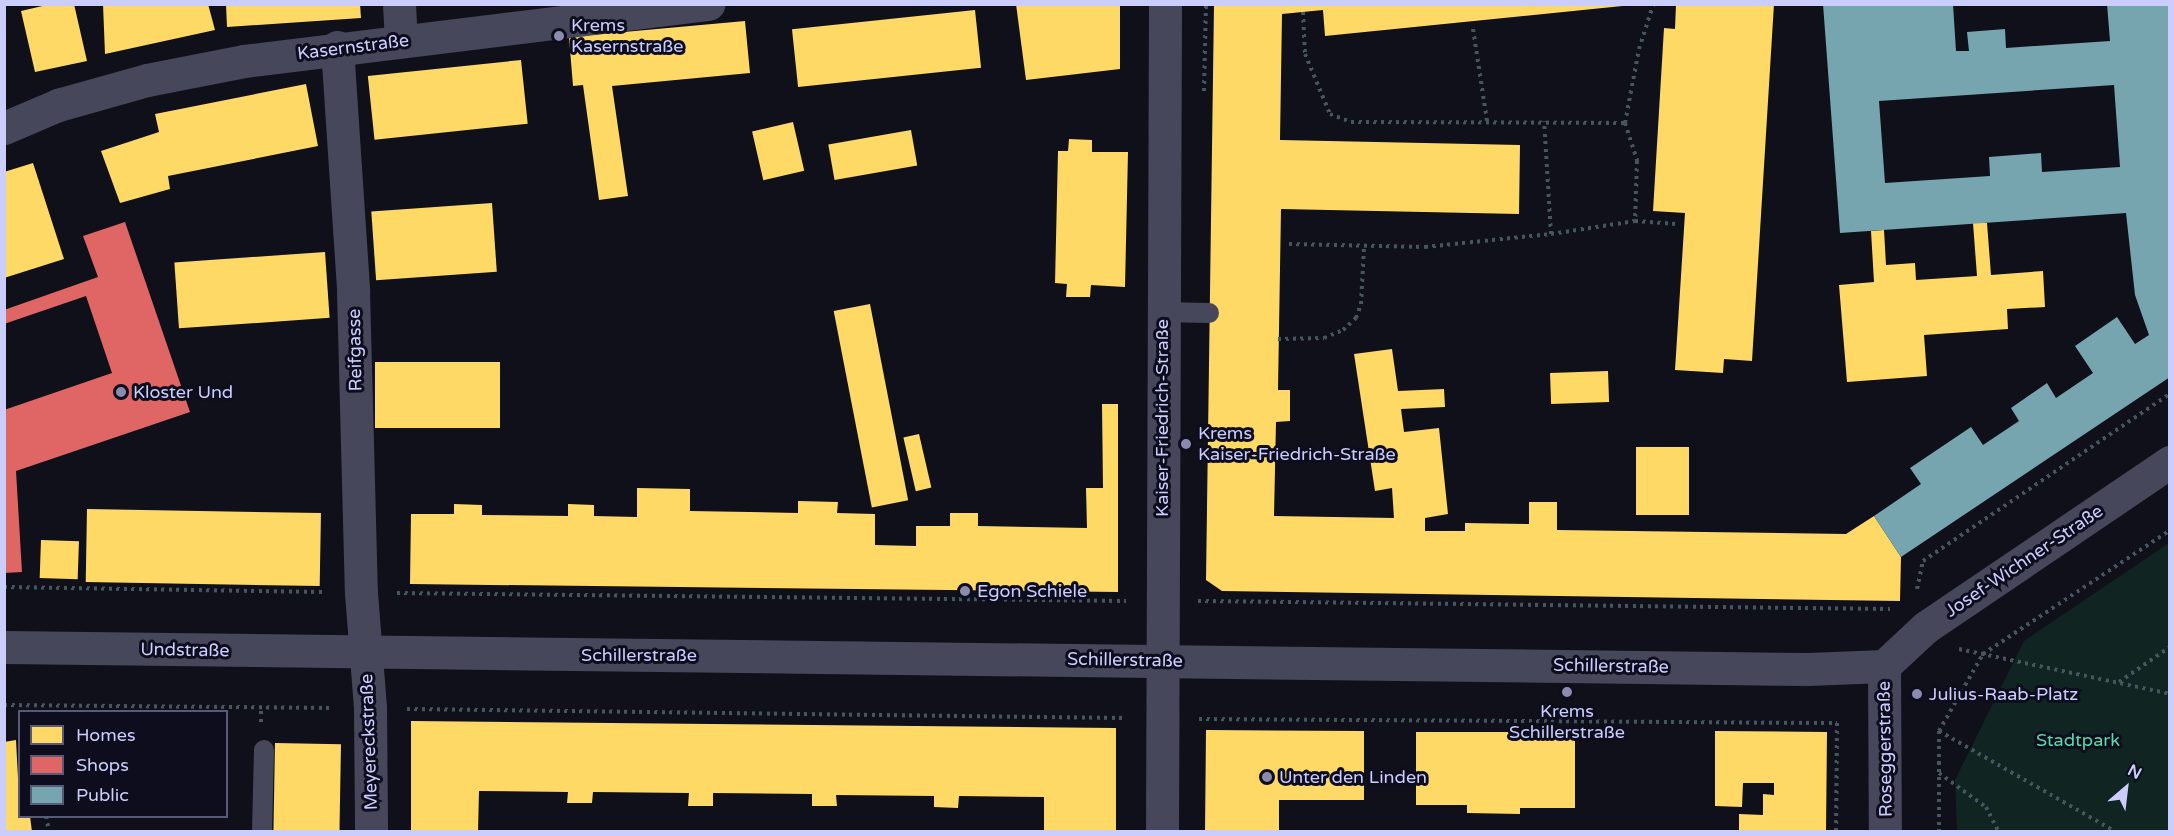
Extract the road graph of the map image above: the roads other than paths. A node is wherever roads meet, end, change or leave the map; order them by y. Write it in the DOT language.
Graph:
graph roads {
  1 [pos="399,4"];
  2 [pos="710,4"];
  3 [pos="1165,4"];
  4 [pos="401,41"];
  5 [pos="337,47"];
  6 [pos="4,128"];
  7 [pos="1162,312"];
  8 [pos="1209,313"];
  9 [pos="2169,462"];
  10 [pos="4,647"];
  11 [pos="366,653"];
  12 [pos="1162,661"];
  13 [pos="1884,666"];
  14 [pos="264,750"];
  15 [pos="262,831"];
  16 [pos="371,831"];
  17 [pos="1162,831"];
  18 [pos="1885,831"];
  1 -- 4 [label="street"];
  2 -- 4 [label="street, Kasernstraße"];
  3 -- 7 [label="street, Kaiser-Friedrich-Straße"];
  4 -- 5 [label="street, Kasernstraße"];
  5 -- 6 [label="street, Kasernstraße"];
  5 -- 11 [label="street, Reifgasse"];
  7 -- 8 [label="lane"];
  7 -- 12 [label="street, Kaiser-Friedrich-Straße"];
  9 -- 13 [label="street, Josef-Wichner-Straße"];
  10 -- 11 [label="street, Undstraße"];
  11 -- 12 [label="street, Schillerstraße"];
  11 -- 16 [label="street, Meyereckstraße"];
  12 -- 13 [label="street, Schillerstraße"];
  12 -- 17 [label="street, Kaiser-Friedrich-Straße"];
  13 -- 18 [label="street, Roseggerstraße"];
  14 -- 15 [label="lane"];
}
